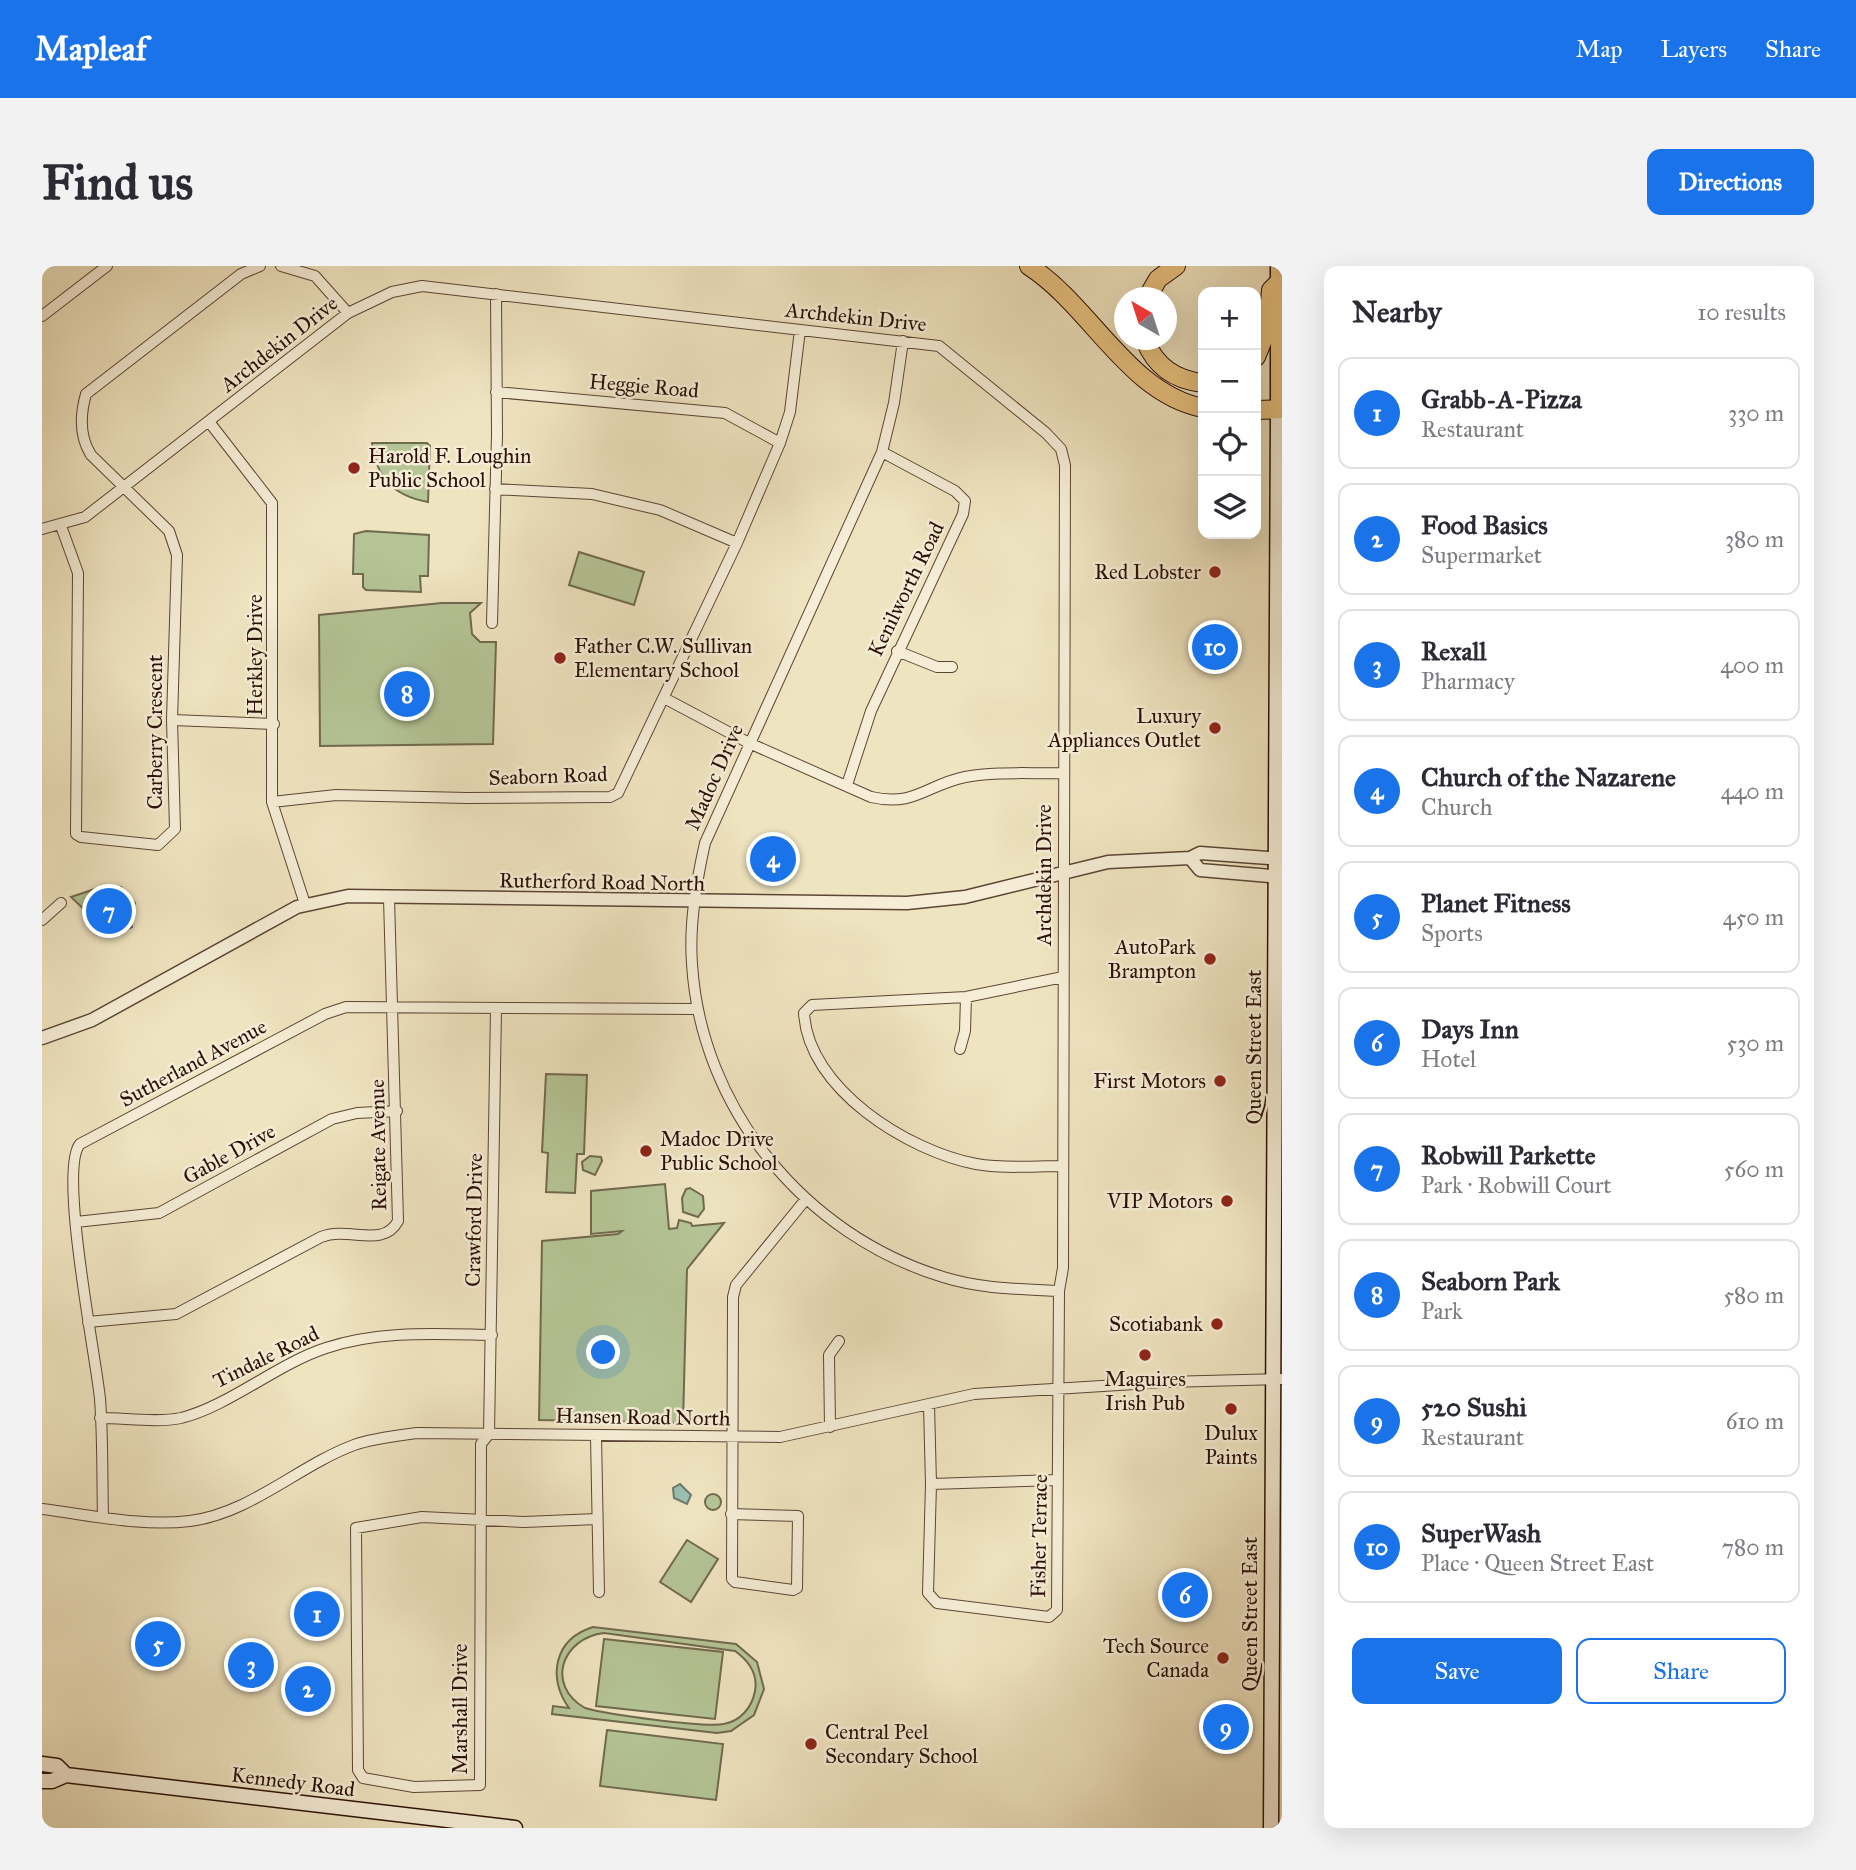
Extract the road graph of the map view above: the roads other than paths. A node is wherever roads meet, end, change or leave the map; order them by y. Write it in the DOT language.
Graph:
graph roads {
  1 [pos="107,266"];
  2 [pos="260,266"];
  3 [pos="281,266"];
  4 [pos="1029,266"];
  5 [pos="1176,266"];
  6 [pos="1278,274"];
  7 [pos="1153,287"];
  8 [pos="496,294"];
  9 [pos="348,313"];
  10 [pos="42,316"];
  11 [pos="800,330"];
  12 [pos="903,341"];
  13 [pos="1150,350"];
  14 [pos="1259,350"];
  15 [pos="1198,382"];
  16 [pos="496,392"];
  17 [pos="1198,406"];
  18 [pos="1261,410"];
  19 [pos="1280,410"];
  20 [pos="210,423"];
  21 [pos="780,443"];
  22 [pos="881,452"];
  23 [pos="125,489"];
  24 [pos="495,489"];
  25 [pos="61,526"];
  26 [pos="42,529"];
  27 [pos="737,543"];
  28 [pos="492,622"];
  29 [pos="897,651"];
  30 [pos="952,667"];
  31 [pos="664,698"];
  32 [pos="172,720"];
  33 [pos="274,723"];
  34 [pos="749,743"];
  35 [pos="1063,774"];
  36 [pos="847,785"];
  37 [pos="272,802"];
  38 [pos="1190,858"];
  39 [pos="1279,859"];
  40 [pos="1063,871"];
  41 [pos="1279,876"];
  42 [pos="390,898"];
  43 [pos="694,903"];
  44 [pos="61,904"];
  45 [pos="305,904"];
  46 [pos="42,920"];
  47 [pos="1063,977"];
  48 [pos="966,998"];
  49 [pos="394,1007"];
  50 [pos="496,1007"];
  51 [pos="698,1009"];
  52 [pos="42,1038"];
  53 [pos="960,1049"];
  54 [pos="397,1111"];
  55 [pos="1062,1167"];
  56 [pos="806,1199"];
  57 [pos="76,1223"];
  58 [pos="1059,1291"];
  59 [pos="88,1322"];
  60 [pos="492,1335"];
  61 [pos="839,1341"];
  62 [pos="1277,1379"];
  63 [pos="1057,1389"];
  64 [pos="929,1405"];
  65 [pos="100,1418"];
  66 [pos="830,1427"];
  67 [pos="489,1434"];
  68 [pos="596,1436"];
  69 [pos="732,1437"];
  70 [pos="1058,1480"];
  71 [pos="931,1484"];
  72 [pos="42,1509"];
  73 [pos="731,1514"];
  74 [pos="103,1517"];
  75 [pos="478,1518"];
  76 [pos="597,1519"];
  77 [pos="599,1592"];
  78 [pos="42,1764"];
  79 [pos="66,1775"];
  80 [pos="42,1781"];
  81 [pos="483,1826"];
  82 [pos="515,1828"];
  83 [pos="1271,1828"];
  1 -- 10 [label="street"];
  2 -- 23 [label="street, Carberry Crescent"];
  3 -- 9 [label="street"];
  4 -- 17 [label="highway"];
  5 -- 7 [label="highway"];
  6 -- 14 [label="highway"];
  6 -- 19 [label="main road, Queen Street East"];
  8 -- 9 [label="street, Archdekin Drive"];
  8 -- 11 [label="street, Archdekin Drive"];
  8 -- 16 [label="street"];
  9 -- 20 [label="street, Archdekin Drive"];
  11 -- 12 [label="street, Archdekin Drive"];
  11 -- 21 [label="street, Seaborn Road"];
  12 -- 22 [label="street, Madoc Drive"];
  12 -- 35 [label="street, Archdekin Drive"];
  13 -- 15 [label="highway"];
  16 -- 21 [label="street, Heggie Road"];
  16 -- 24 [label="street"];
  18 -- 19 [label="highway"];
  19 -- 39 [label="main road, Queen Street East"];
  20 -- 23 [label="street, Archdekin Drive"];
  20 -- 33 [label="street, Herkley Drive"];
  21 -- 27 [label="street, Seaborn Road"];
  22 -- 29 [label="street, Kenilworth Road"];
  22 -- 34 [label="street, Madoc Drive"];
  23 -- 25 [label="street, Archdekin Drive"];
  23 -- 32 [label="street, Carberry Crescent"];
  24 -- 27 [label="street"];
  24 -- 28 [label="street"];
  25 -- 26 [label="street, Archdekin Drive"];
  25 -- 32 [label="street, Carberry Crescent"];
  27 -- 31 [label="street, Seaborn Road"];
  29 -- 30 [label="street"];
  29 -- 36 [label="street, Kenilworth Road"];
  31 -- 34 [label="street"];
  31 -- 37 [label="street, Seaborn Road"];
  32 -- 33 [label="street"];
  33 -- 37 [label="street, Herkley Drive"];
  34 -- 36 [label="street"];
  34 -- 43 [label="street, Madoc Drive"];
  35 -- 36 [label="street"];
  35 -- 40 [label="street, Archdekin Drive"];
  37 -- 45 [label="street, Herkley Drive"];
  38 -- 39 [label="street, Rutherford Road North"];
  38 -- 40 [label="street, Rutherford Road North"];
  38 -- 41 [label="street"];
  39 -- 41 [label="main road, Queen Street East"];
  40 -- 43 [label="street, Rutherford Road North"];
  40 -- 47 [label="street, Archdekin Drive"];
  41 -- 62 [label="main road, Queen Street East"];
  42 -- 43 [label="street, Rutherford Road North"];
  42 -- 45 [label="street, Rutherford Road North"];
  42 -- 49 [label="street, Reigate Avenue"];
  43 -- 51 [label="street, Madoc Drive"];
  44 -- 46 [label="street"];
  45 -- 52 [label="street, Rutherford Road North"];
  47 -- 48 [label="street"];
  47 -- 55 [label="street, Archdekin Drive"];
  48 -- 53 [label="street"];
  48 -- 55 [label="street"];
  49 -- 50 [label="street, Sutherland Avenue"];
  49 -- 54 [label="street, Reigate Avenue"];
  49 -- 57 [label="street, Sutherland Avenue"];
  50 -- 51 [label="street, Sutherland Avenue"];
  50 -- 60 [label="street, Crawford Drive"];
  51 -- 56 [label="street, Madoc Drive"];
  54 -- 57 [label="street, Gable Drive"];
  54 -- 59 [label="street, Reigate Avenue"];
  55 -- 58 [label="street, Archdekin Drive"];
  56 -- 58 [label="street, Madoc Drive"];
  56 -- 69 [label="street"];
  57 -- 59 [label="street, Sutherland Avenue"];
  58 -- 63 [label="street, Archdekin Drive"];
  59 -- 65 [label="street, Sutherland Avenue"];
  60 -- 65 [label="street, Tindale Road"];
  60 -- 67 [label="street, Crawford Drive"];
  61 -- 66 [label="street"];
  62 -- 63 [label="street, Hansen Road North"];
  62 -- 83 [label="main road, Queen Street East"];
  63 -- 64 [label="street, Hansen Road North"];
  63 -- 70 [label="street, Fisher Terrace"];
  64 -- 66 [label="street, Hansen Road North"];
  64 -- 71 [label="street, Fisher Terrace"];
  65 -- 74 [label="street, Sutherland Avenue"];
  66 -- 69 [label="street, Hansen Road North"];
  67 -- 68 [label="street, Hansen Road North"];
  67 -- 74 [label="street, Hansen Road North"];
  67 -- 75 [label="street, Marshall Drive"];
  68 -- 69 [label="street, Hansen Road North"];
  68 -- 76 [label="street"];
  69 -- 73 [label="street"];
  70 -- 71 [label="street"];
  70 -- 71 [label="street, Fisher Terrace"];
  72 -- 74 [label="street, Hansen Road North"];
  73 -- 73 [label="street"];
  75 -- 75 [label="street, Marshall Drive"];
  75 -- 76 [label="street"];
  76 -- 77 [label="street"];
  78 -- 79 [label="main road"];
  79 -- 80 [label="main road"];
  79 -- 81 [label="main road, Kennedy Road"];
  81 -- 82 [label="main road, Kennedy Road"];
}
